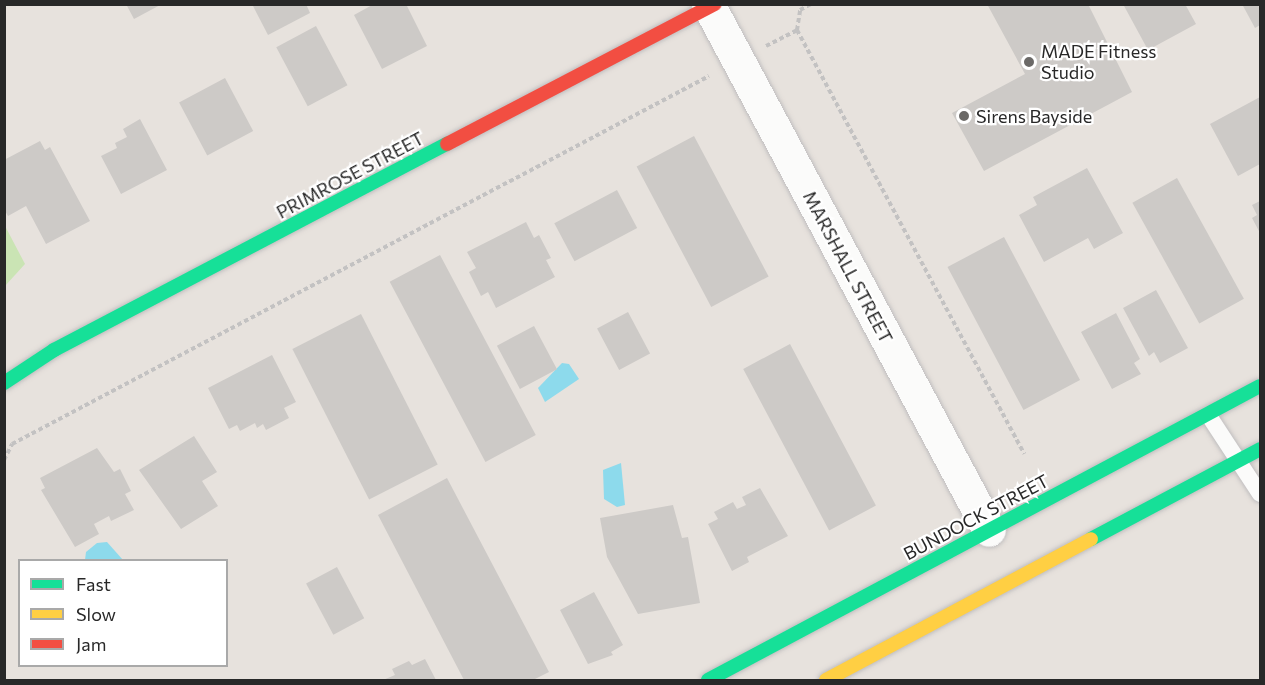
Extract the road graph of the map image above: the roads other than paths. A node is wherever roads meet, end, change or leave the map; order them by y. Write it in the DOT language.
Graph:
graph roads {
  1 [pos="711,5"];
  2 [pos="4,383"];
  3 [pos="1260,386"];
  4 [pos="1209,416"];
  5 [pos="1260,449"];
  6 [pos="1239,462"];
  7 [pos="1260,494"];
  8 [pos="989,530"];
  9 [pos="708,681"];
  10 [pos="826,681"];
  1 -- 2 [label="main road, PRIMROSE STREET"];
  1 -- 8 [label="street, MARSHALL STREET"];
  3 -- 4 [label="main road, BUNDOCK STREET"];
  4 -- 6 [label="lane"];
  4 -- 8 [label="main road, BUNDOCK STREET"];
  5 -- 6 [label="main road"];
  6 -- 7 [label="lane"];
  6 -- 10 [label="main road"];
  8 -- 9 [label="main road, BUNDOCK STREET"];
}
